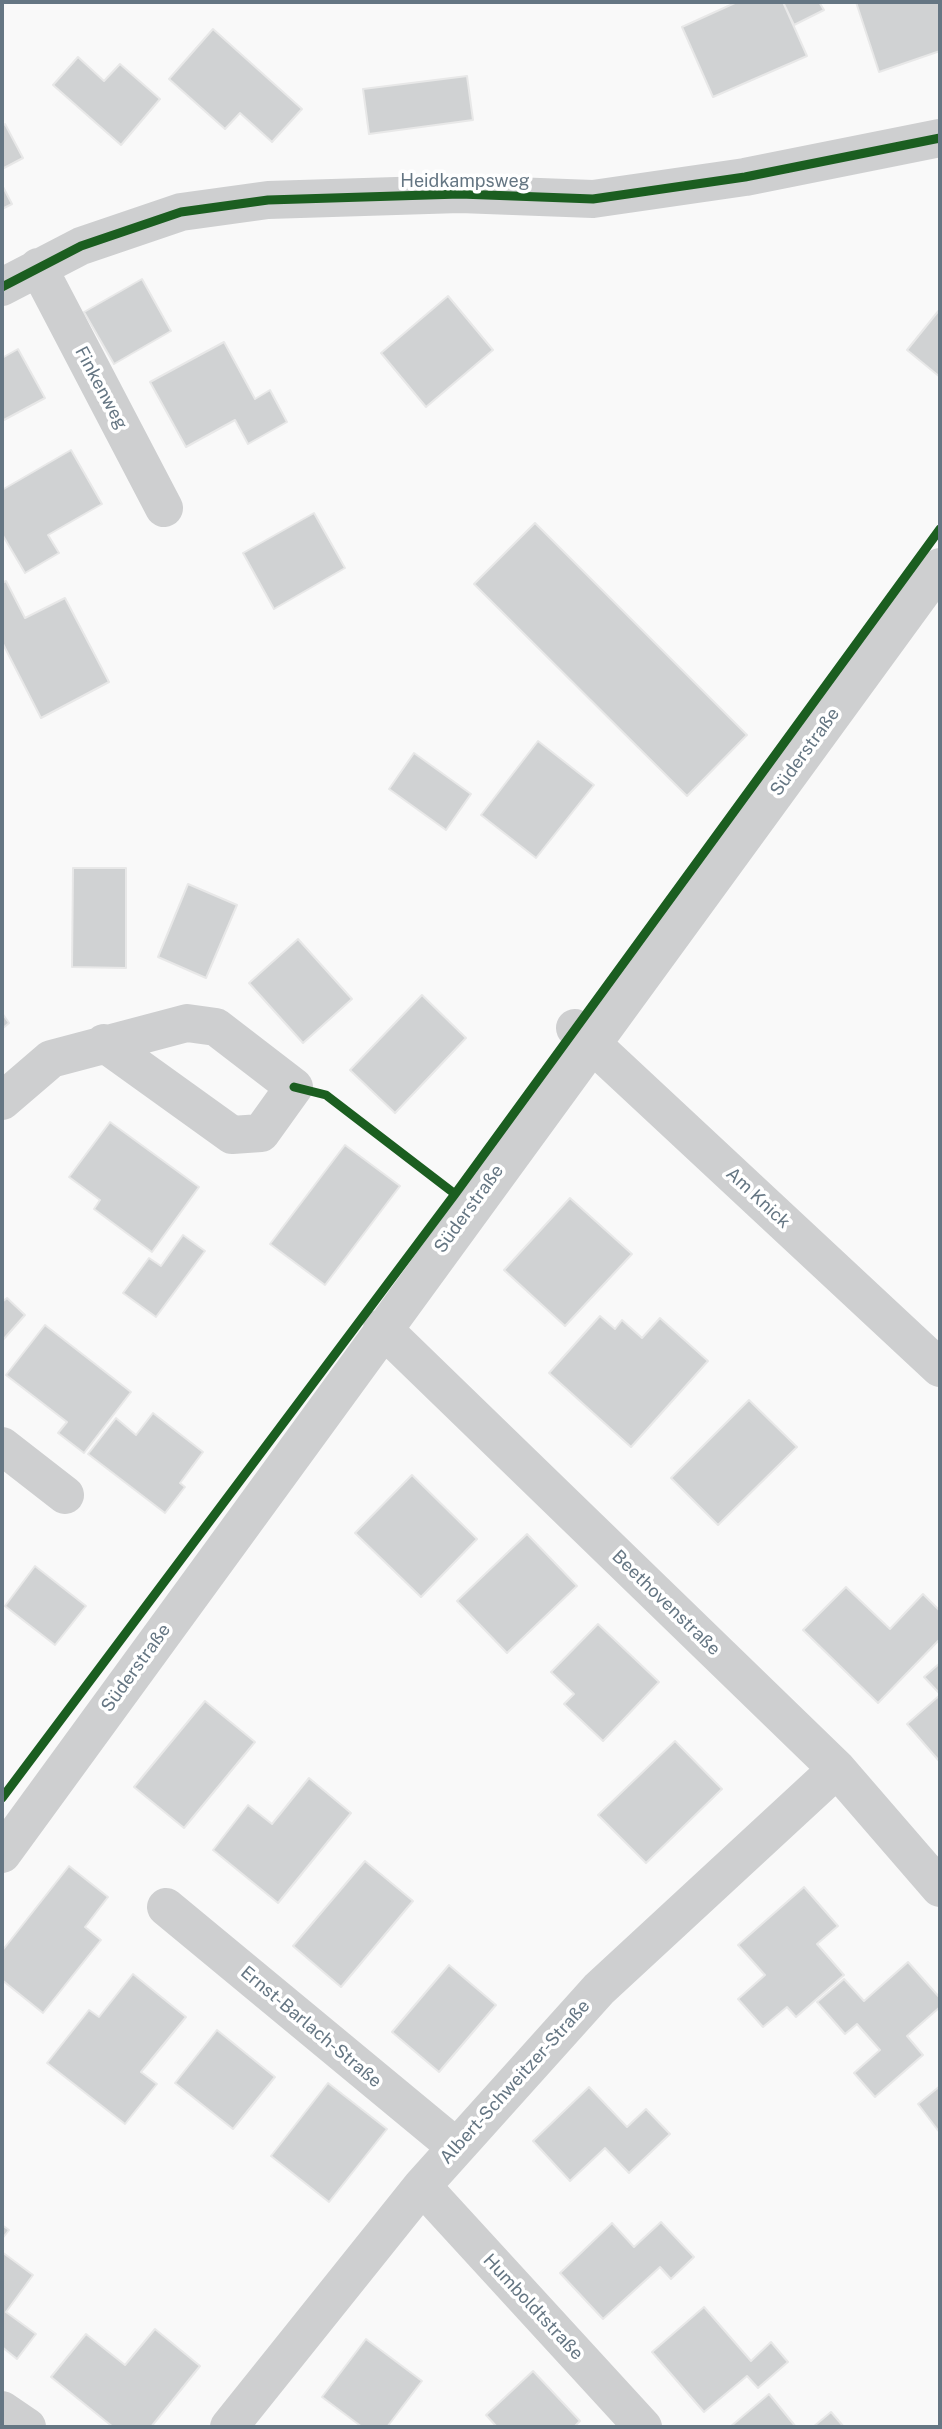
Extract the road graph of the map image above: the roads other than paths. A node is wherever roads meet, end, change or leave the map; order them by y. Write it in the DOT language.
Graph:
graph roads {
  1 [pos="940,138"];
  2 [pos="38,267"];
  3 [pos="2,288"];
  4 [pos="164,508"];
  5 [pos="940,567"];
  6 [pos="583,1035"];
  7 [pos="104,1043"];
  8 [pos="2,1101"];
  9 [pos="382,1328"];
  10 [pos="940,1368"];
  11 [pos="2,1446"];
  12 [pos="65,1495"];
  13 [pos="837,1769"];
  14 [pos="2,1854"];
  15 [pos="940,1888"];
  16 [pos="166,1907"];
  17 [pos="456,2147"];
  18 [pos="422,2186"];
  19 [pos="2,2410"];
  20 [pos="27,2427"];
  21 [pos="229,2427"];
  22 [pos="643,2427"];
  1 -- 2 [label="street, Heidkampsweg"];
  2 -- 3 [label="street, Heidkampsweg"];
  2 -- 4 [label="street, Finkenweg"];
  5 -- 6 [label="street, Süderstraße"];
  6 -- 9 [label="street, Süderstraße"];
  6 -- 10 [label="street, Am Knick"];
  7 -- 8 [label="street"];
  9 -- 13 [label="street, Beethovenstraße"];
  9 -- 14 [label="street, Süderstraße"];
  11 -- 12 [label="street"];
  13 -- 15 [label="street, Beethovenstraße"];
  13 -- 17 [label="street, Albert-Schweitzer-Straße"];
  16 -- 17 [label="street, Ernst-Barlach-Straße"];
  17 -- 18 [label="street, Albert-Schweitzer-Straße"];
  18 -- 21 [label="street, Albert-Schweitzer-Straße"];
  18 -- 22 [label="street, Humboldtstraße"];
  19 -- 20 [label="street"];
}
